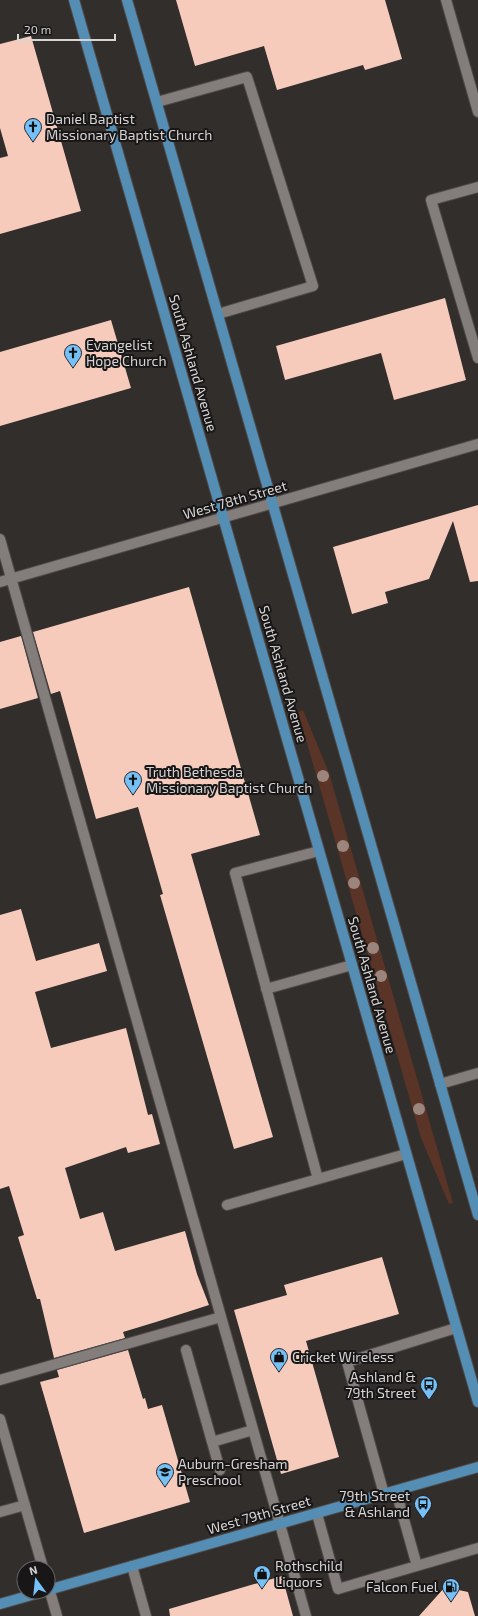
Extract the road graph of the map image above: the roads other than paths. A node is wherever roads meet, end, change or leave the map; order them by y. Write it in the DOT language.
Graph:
graph roads {
  1 [pos="74,0"];
  2 [pos="127,0"];
  3 [pos="446,0"];
  4 [pos="157,102"];
  5 [pos="478,112"];
  6 [pos="478,187"];
  7 [pos="218,314"];
  8 [pos="478,358"];
  9 [pos="478,444"];
  10 [pos="272,503"];
  11 [pos="223,518"];
  12 [pos="0,539"];
  13 [pos="12,579"];
  14 [pos="0,582"];
  15 [pos="319,851"];
  16 [pos="352,965"];
  17 [pos="266,988"];
  18 [pos="478,1073"];
  19 [pos="440,1084"];
  20 [pos="406,1154"];
  21 [pos="318,1179"];
  22 [pos="227,1205"];
  23 [pos="478,1215"];
  24 [pos="221,1317"];
  25 [pos="456,1328"];
  26 [pos="186,1350"];
  27 [pos="0,1380"];
  28 [pos="478,1402"];
  29 [pos="0,1419"];
  30 [pos="253,1430"];
  31 [pos="212,1442"];
  32 [pos="478,1467"];
  33 [pos="220,1470"];
  34 [pos="396,1491"];
  35 [pos="384,1494"];
  36 [pos="25,1505"];
  37 [pos="0,1512"];
  38 [pos="317,1514"];
  39 [pos="279,1524"];
  40 [pos="478,1548"];
  41 [pos="41,1560"];
  42 [pos="132,1566"];
  43 [pos="417,1566"];
  44 [pos="56,1587"];
  45 [pos="16,1599"];
  46 [pos="51,1600"];
  47 [pos="0,1604"];
  48 [pos="57,1616"];
  49 [pos="146,1616"];
  50 [pos="306,1616"];
  1 -- 11 [label="main road, South Ashland Avenue"];
  2 -- 4 [label="main road"];
  3 -- 5 [label="street"];
  4 -- 7 [label="main road"];
  4 -- 7 [label="street"];
  6 -- 8 [label="street"];
  7 -- 10 [label="main road"];
  9 -- 10 [label="street, West 78th Street"];
  10 -- 11 [label="street, West 78th Street"];
  10 -- 19 [label="main road"];
  11 -- 13 [label="street, West 78th Street"];
  11 -- 15 [label="main road, South Ashland Avenue"];
  12 -- 13 [label="street"];
  13 -- 14 [label="street, West 78th Street"];
  13 -- 24 [label="street"];
  15 -- 16 [label="main road, South Ashland Avenue"];
  15 -- 17 [label="street"];
  16 -- 17 [label="street"];
  16 -- 20 [label="main road, South Ashland Avenue"];
  17 -- 21 [label="street"];
  18 -- 19 [label="street"];
  19 -- 23 [label="main road"];
  20 -- 21 [label="street"];
  20 -- 25 [label="main road, South Ashland Avenue"];
  21 -- 22 [label="street"];
  24 -- 27 [label="street"];
  24 -- 30 [label="street"];
  25 -- 28 [label="main road, South Ashland Avenue"];
  25 -- 35 [label="street"];
  26 -- 31 [label="street"];
  29 -- 36 [label="street"];
  30 -- 31 [label="street"];
  30 -- 39 [label="street"];
  31 -- 33 [label="street"];
  32 -- 34 [label="main road, West 79th Street"];
  34 -- 35 [label="main road, West 79th Street"];
  34 -- 43 [label="street"];
  35 -- 38 [label="main road, West 79th Street"];
  36 -- 37 [label="street"];
  36 -- 41 [label="street"];
  38 -- 39 [label="main road, West 79th Street"];
  38 -- 43 [label="street"];
  39 -- 42 [label="main road, West 79th Street"];
  39 -- 50 [label="street"];
  40 -- 43 [label="street"];
  42 -- 44 [label="main road, West 79th Street"];
  42 -- 49 [label="street"];
  45 -- 47 [label="main road, West 79th Street"];
  46 -- 48 [label="street"];
}
